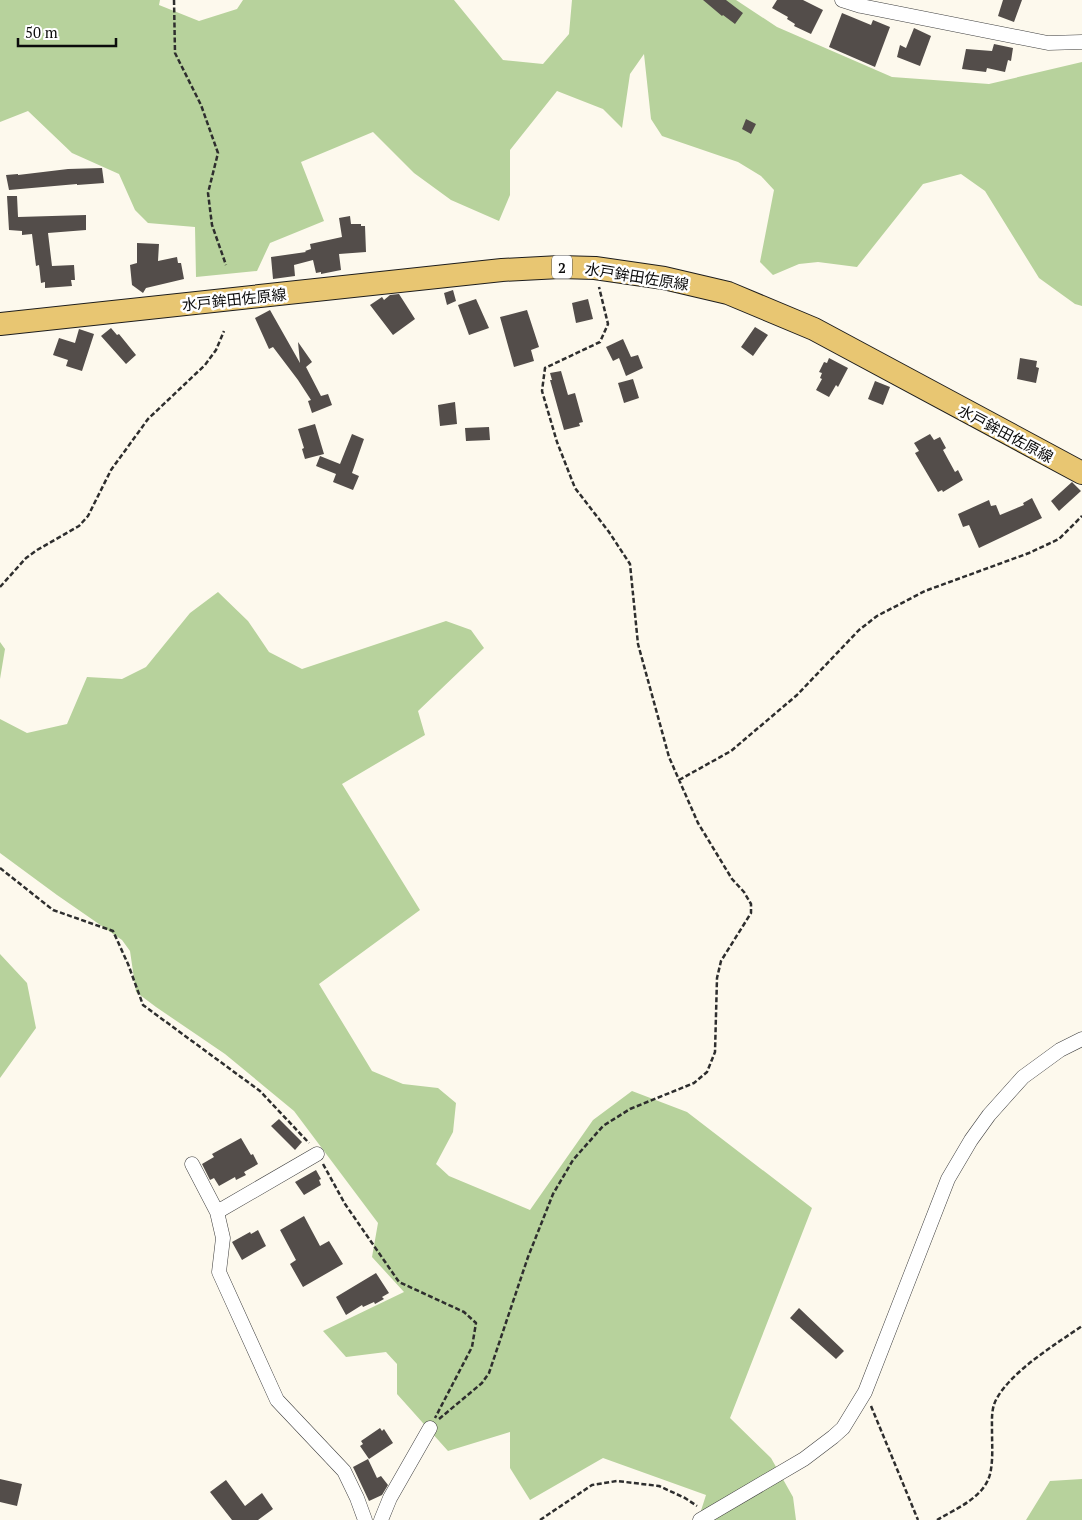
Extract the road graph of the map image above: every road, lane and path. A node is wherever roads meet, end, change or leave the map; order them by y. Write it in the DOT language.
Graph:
graph roads {
  1 [pos="174,0"];
  2 [pos="842,0"];
  3 [pos="1082,42"];
  4 [pos="226,265"];
  5 [pos="595,268"];
  6 [pos="0,324"];
  7 [pos="224,331"];
  8 [pos="1082,473"];
  9 [pos="1082,516"];
  10 [pos="0,587"];
  11 [pos="679,780"];
  12 [pos="0,868"];
  13 [pos="1082,1039"];
  14 [pos="317,1154"];
  15 [pos="192,1164"];
  16 [pos="217,1212"];
  17 [pos="1082,1326"];
  18 [pos="865,1392"];
  19 [pos="430,1428"];
  20 [pos="705,1517"];
  21 [pos="365,1520"];
  22 [pos="381,1520"];
  23 [pos="540,1520"];
  24 [pos="918,1520"];
  25 [pos="937,1520"];
  1 -- 4 [label="path"];
  2 -- 3 [label="street"];
  5 -- 6 [label="main road, 水戸鉾田佐原線 / 2"];
  5 -- 8 [label="main road, 水戸鉾田佐原線 / 2"];
  5 -- 11 [label="path"];
  7 -- 10 [label="path"];
  9 -- 11 [label="path"];
  11 -- 19 [label="path"];
  12 -- 14 [label="path"];
  13 -- 18 [label="street"];
  14 -- 16 [label="street"];
  14 -- 19 [label="path"];
  15 -- 16 [label="street"];
  16 -- 21 [label="street"];
  17 -- 25 [label="path"];
  18 -- 20 [label="street"];
  18 -- 24 [label="path"];
  19 -- 22 [label="street"];
  20 -- 23 [label="path"];
}
